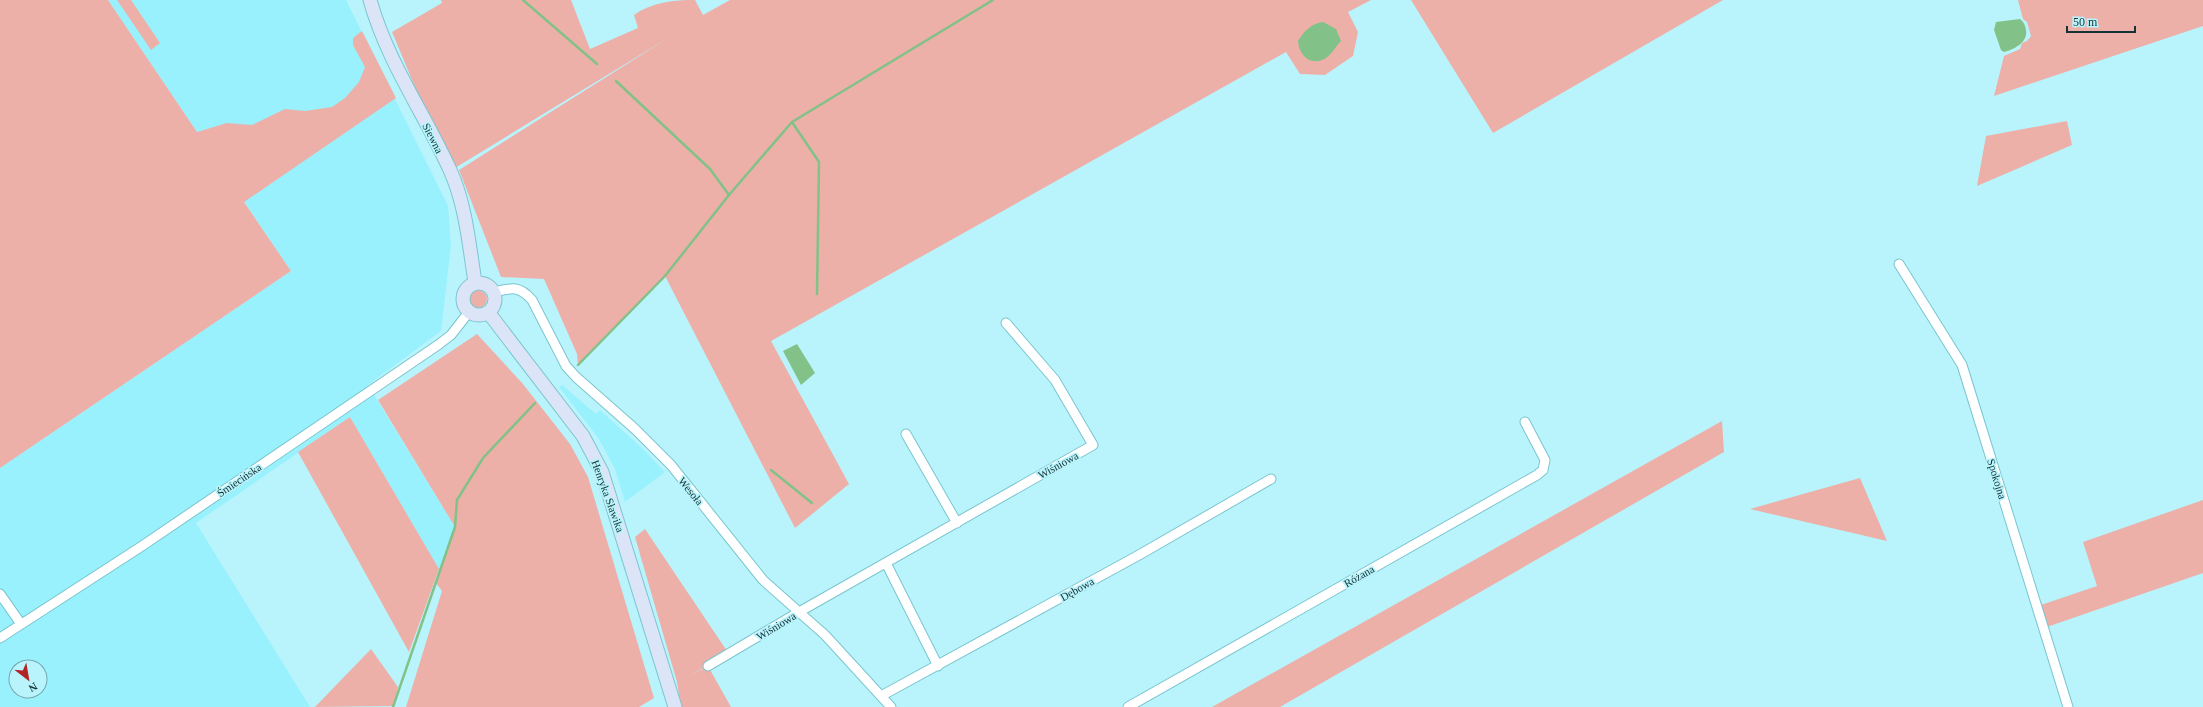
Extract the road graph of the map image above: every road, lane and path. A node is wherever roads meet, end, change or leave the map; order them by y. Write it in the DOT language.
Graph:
graph roads {
  1 [pos="370,0"];
  2 [pos="1899,264"];
  3 [pos="475,282"];
  4 [pos="494,292"];
  5 [pos="469,312"];
  6 [pos="488,312"];
  7 [pos="1006,323"];
  8 [pos="1525,422"];
  9 [pos="906,434"];
  10 [pos="1271,479"];
  11 [pos="957,523"];
  12 [pos="886,563"];
  13 [pos="0,594"];
  14 [pos="799,612"];
  15 [pos="21,624"];
  16 [pos="0,638"];
  17 [pos="708,666"];
  18 [pos="938,666"];
  19 [pos="881,696"];
  20 [pos="675,707"];
  21 [pos="890,707"];
  22 [pos="1128,707"];
  23 [pos="2068,707"];
  1 -- 3 [label="main road, Siewna"];
  2 -- 23 [label="street, Spokojna"];
  3 -- 4 [label="main road"];
  3 -- 5 [label="main road"];
  4 -- 6 [label="main road"];
  4 -- 14 [label="street, Wesoła"];
  5 -- 6 [label="main road"];
  5 -- 15 [label="street, Śmiecińska"];
  6 -- 20 [label="main road, Henryka Sławika"];
  7 -- 11 [label="street, Wiśniowa"];
  8 -- 22 [label="street, Różana"];
  9 -- 11 [label="street"];
  10 -- 18 [label="street, Dębowa"];
  11 -- 12 [label="street, Wiśniowa"];
  12 -- 14 [label="street, Wiśniowa"];
  12 -- 18 [label="street"];
  13 -- 15 [label="street"];
  14 -- 17 [label="street, Wiśniowa"];
  14 -- 19 [label="street, Wesoła"];
  15 -- 16 [label="street, Śmiecińska"];
  18 -- 19 [label="street, Dębowa"];
  19 -- 21 [label="street, Wesoła"];
}
